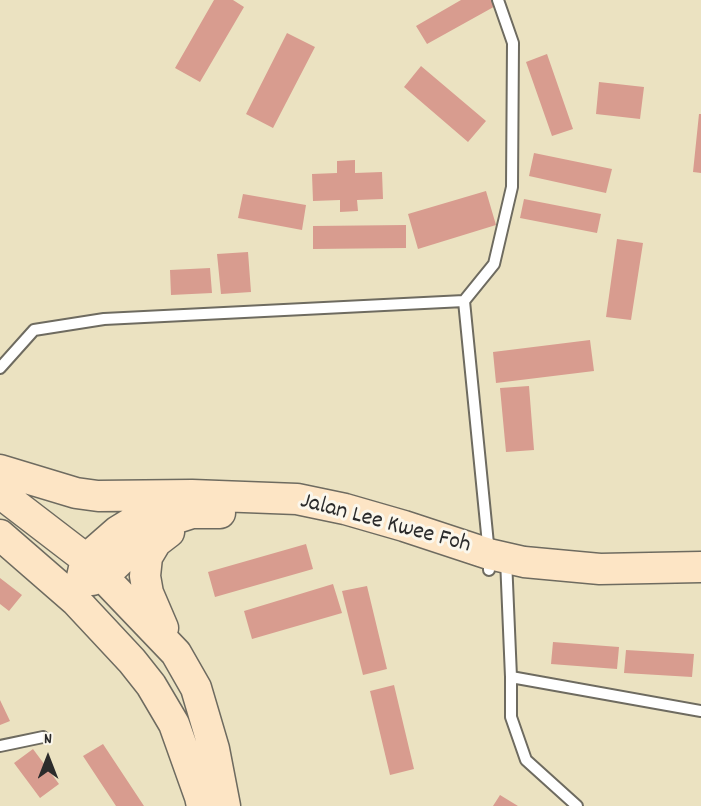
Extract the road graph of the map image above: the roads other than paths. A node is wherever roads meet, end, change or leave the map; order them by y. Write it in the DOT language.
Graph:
graph roads {
  1 [pos="498,0"];
  2 [pos="464,301"];
  3 [pos="0,368"];
  4 [pos="0,470"];
  5 [pos="0,493"];
  6 [pos="192,504"];
  7 [pos="0,518"];
  8 [pos="0,535"];
  9 [pos="497,564"];
  10 [pos="701,567"];
  11 [pos="91,570"];
  12 [pos="701,583"];
  13 [pos="176,653"];
  14 [pos="511,677"];
  15 [pos="701,711"];
  16 [pos="174,724"];
  17 [pos="43,737"];
  18 [pos="0,746"];
  19 [pos="202,806"];
  20 [pos="225,806"];
  21 [pos="577,806"];
  1 -- 2 [label="lane"];
  2 -- 3 [label="lane"];
  2 -- 9 [label="lane"];
  4 -- 6 [label="main road"];
  5 -- 11 [label="main road"];
  6 -- 9 [label="main road, Jalan Lee Kwee Foh"];
  6 -- 11 [label="main road, Jalan Lee Kwee Foh"];
  6 -- 13 [label="main road"];
  7 -- 11 [label="main road"];
  8 -- 16 [label="main road"];
  9 -- 10 [label="main road, Jalan Lee Kwee Foh"];
  9 -- 12 [label="main road, Jalan Lee Kwee Foh"];
  9 -- 14 [label="lane"];
  11 -- 13 [label="main road"];
  11 -- 16 [label="main road"];
  13 -- 20 [label="main road"];
  14 -- 15 [label="lane"];
  14 -- 21 [label="lane"];
  16 -- 19 [label="main road"];
  17 -- 18 [label="lane"];
}
